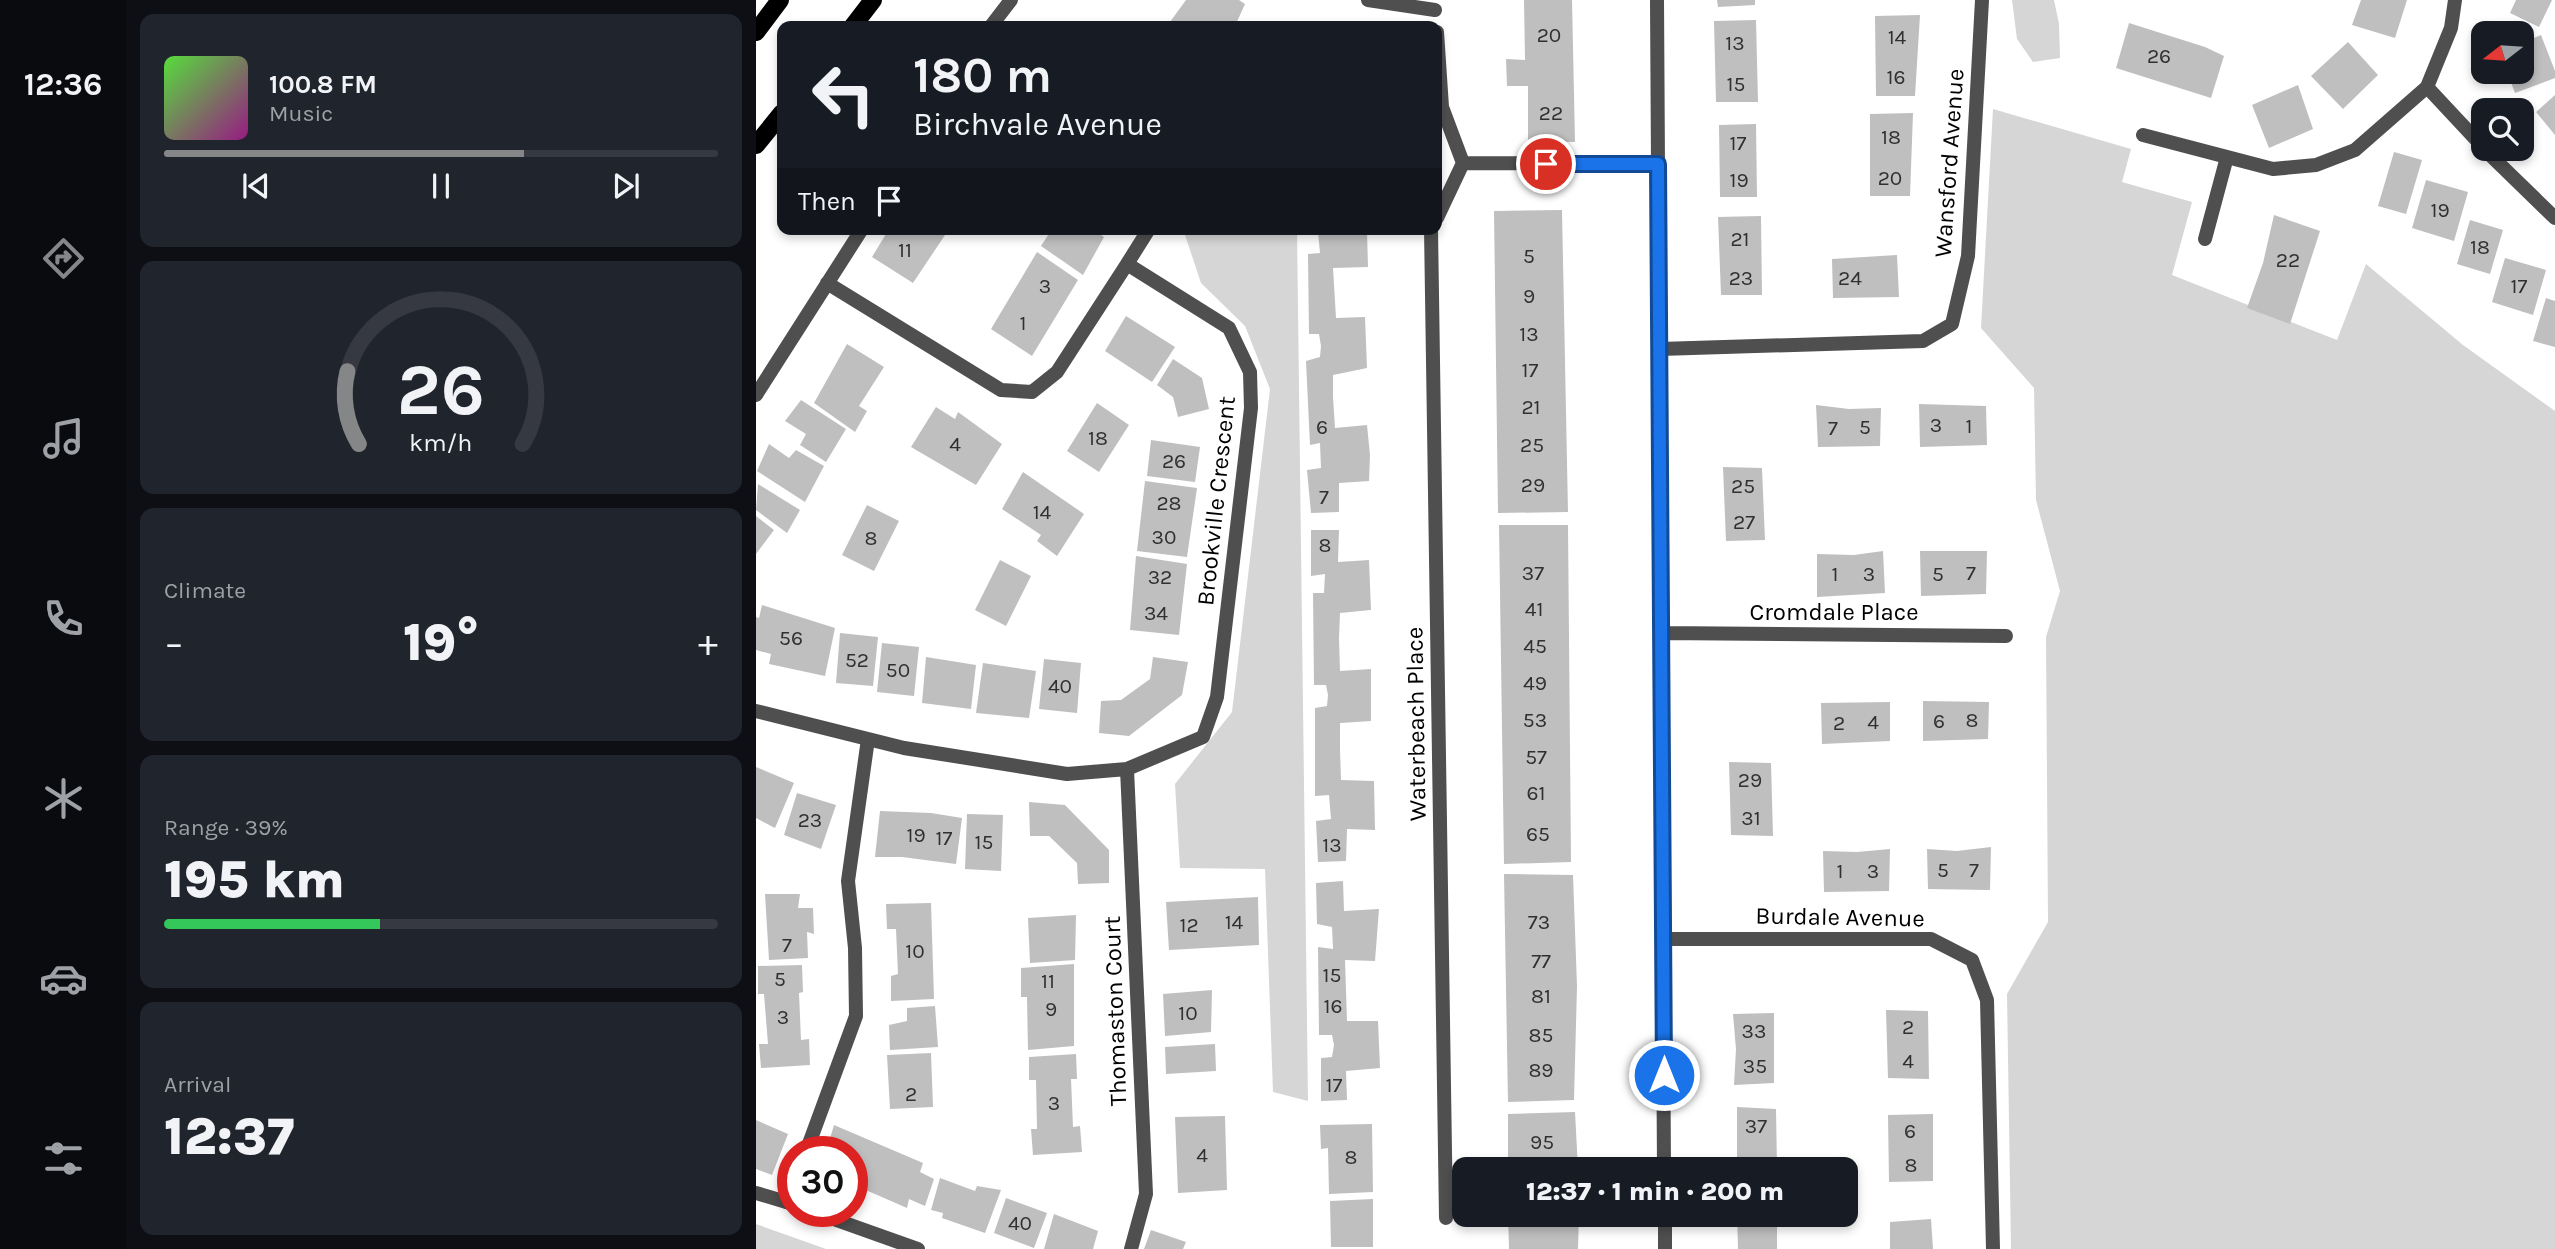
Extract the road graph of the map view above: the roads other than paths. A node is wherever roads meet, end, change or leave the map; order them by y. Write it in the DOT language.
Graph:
graph roads {
  1 [pos="780,0"];
  2 [pos="873,0"];
  3 [pos="1011,0"];
  4 [pos="1368,0"];
  5 [pos="1657,0"];
  6 [pos="1982,0"];
  7 [pos="2455,0"];
  8 [pos="1436,5"];
  9 [pos="857,21"];
  10 [pos="995,21"];
  11 [pos="756,32"];
  12 [pos="2427,87"];
  13 [pos="1442,107"];
  14 [pos="777,119"];
  15 [pos="2471,134"];
  16 [pos="2143,135"];
  17 [pos="756,145"];
  18 [pos="2227,157"];
  19 [pos="2497,161"];
  20 [pos="1463,163"];
  21 [pos="1658,164"];
  22 [pos="1442,207"];
  23 [pos="2555,219"];
  24 [pos="858,235"];
  25 [pos="1145,235"];
  26 [pos="1431,235"];
  27 [pos="2205,239"];
  28 [pos="1127,264"];
  29 [pos="827,283"];
  30 [pos="1660,349"];
  31 [pos="756,395"];
  32 [pos="1661,633"];
  33 [pos="2006,636"];
  34 [pos="756,711"];
  35 [pos="868,739"];
  36 [pos="1127,769"];
  37 [pos="1663,939"];
  38 [pos="812,1136"];
  39 [pos="1664,1157"];
  40 [pos="756,1193"];
  41 [pos="777,1199"];
  42 [pos="1446,1218"];
  43 [pos="856,1227"];
  44 [pos="1665,1227"];
  45 [pos="918,1249"];
  46 [pos="1131,1249"];
  47 [pos="1665,1249"];
  48 [pos="1993,1249"];
  1 -- 11 [label="main road"];
  2 -- 9 [label="main road"];
  3 -- 10 [label="street"];
  4 -- 8 [label="street"];
  5 -- 21 [label="street"];
  6 -- 30 [label="street, Wansford Avenue"];
  7 -- 12 [label="street"];
  12 -- 15 [label="street"];
  12 -- 18 [label="street"];
  13 -- 20 [label="street"];
  14 -- 17 [label="main road"];
  16 -- 18 [label="street"];
  18 -- 27 [label="street"];
  19 -- 23 [label="street"];
  20 -- 21 [label="street"];
  20 -- 22 [label="street"];
  21 -- 30 [label="street"];
  24 -- 29 [label="street"];
  25 -- 28 [label="street"];
  26 -- 42 [label="street, Waterbeach Place"];
  28 -- 29 [label="street"];
  28 -- 36 [label="street, Brookville Crescent"];
  29 -- 31 [label="street"];
  30 -- 32 [label="street"];
  32 -- 33 [label="street, Cromdale Place"];
  32 -- 37 [label="street"];
  34 -- 35 [label="street, Brookville Crescent"];
  35 -- 36 [label="street, Brookville Crescent"];
  35 -- 38 [label="street"];
  36 -- 46 [label="street, Thomaston Court"];
  37 -- 39 [label="street"];
  37 -- 48 [label="street, Burdale Avenue"];
  40 -- 41 [label="street"];
  43 -- 45 [label="street"];
  44 -- 47 [label="street"];
}
